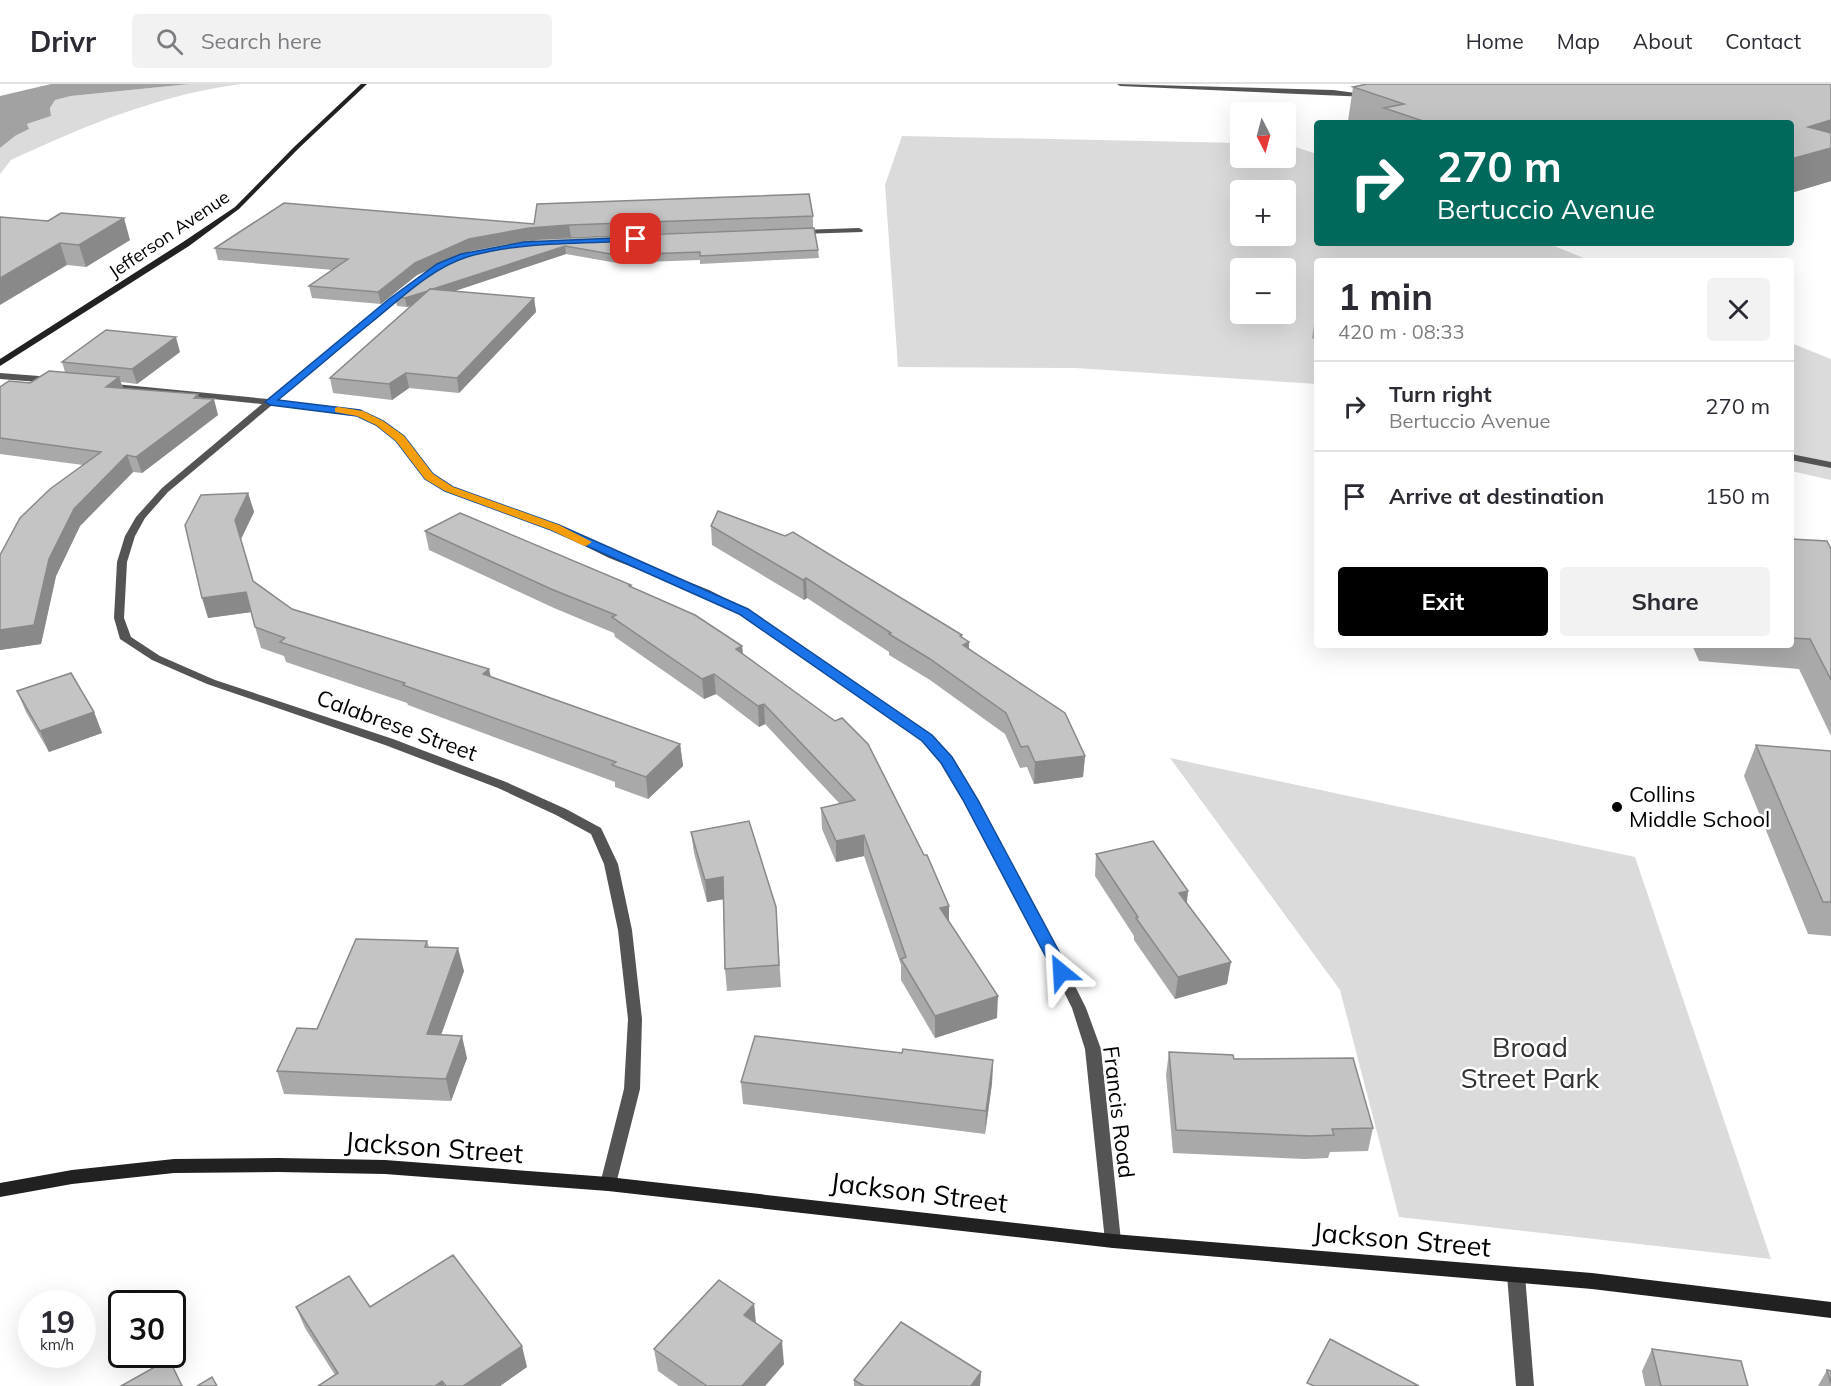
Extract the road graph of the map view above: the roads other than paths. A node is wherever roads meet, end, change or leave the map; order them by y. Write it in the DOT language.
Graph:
graph roads {
  1 [pos="364,84"];
  2 [pos="1120,84"];
  3 [pos="1218,84"];
  4 [pos="1373,89"];
  5 [pos="1376,96"];
  6 [pos="859,230"];
  7 [pos="791,232"];
  8 [pos="492,249"];
  9 [pos="0,363"];
  10 [pos="0,376"];
  11 [pos="66,381"];
  12 [pos="101,385"];
  13 [pos="270,402"];
  14 [pos="1794,458"];
  15 [pos="1831,465"];
  16 [pos="608,1184"];
  17 [pos="0,1190"];
  18 [pos="1113,1241"];
  19 [pos="1516,1275"];
  20 [pos="1831,1310"];
  21 [pos="1525,1386"];
  1 -- 9 [label="main road, Jefferson Avenue"];
  2 -- 5 [label="street"];
  3 -- 4 [label="street"];
  6 -- 7 [label="street"];
  8 -- 13 [label="street, Calabrese Street"];
  10 -- 11 [label="street"];
  12 -- 13 [label="street, Francis Road"];
  13 -- 16 [label="street, Calabrese Street"];
  13 -- 18 [label="street, Francis Road"];
  14 -- 15 [label="street"];
  16 -- 17 [label="main road, Jackson Street"];
  16 -- 18 [label="main road, Jackson Street"];
  18 -- 19 [label="main road, Jackson Street"];
  19 -- 20 [label="main road, Jackson Street"];
  19 -- 21 [label="street"];
}
